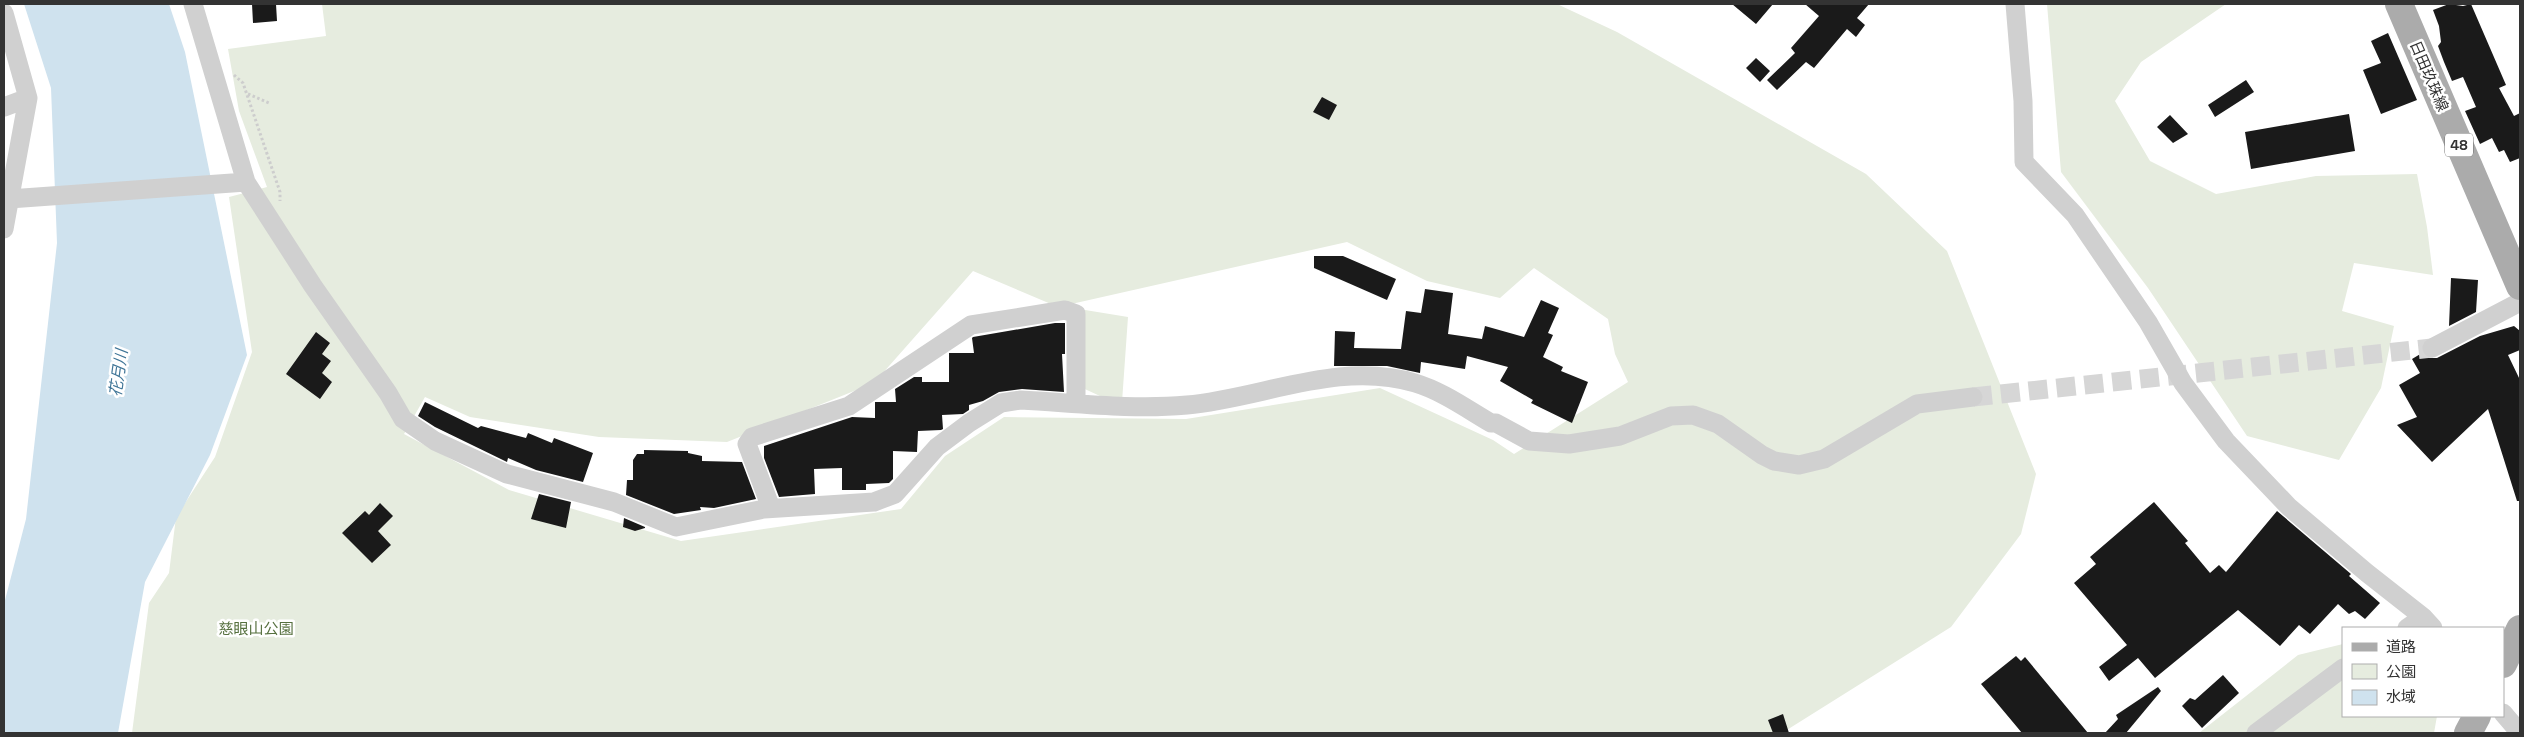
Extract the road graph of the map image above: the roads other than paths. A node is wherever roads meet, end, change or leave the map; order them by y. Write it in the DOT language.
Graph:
graph roads {
  1 [pos="192,4"];
  2 [pos="2015,4"];
  3 [pos="2399,4"];
  4 [pos="4,13"];
  5 [pos="28,98"];
  6 [pos="4,106"];
  7 [pos="246,182"];
  8 [pos="9,199"];
  9 [pos="4,229"];
  10 [pos="2520,286"];
  11 [pos="2520,302"];
  12 [pos="2432,348"];
  13 [pos="1974,397"];
  14 [pos="1076,404"];
  15 [pos="771,508"];
  16 [pos="2428,623"];
  17 [pos="2411,627"];
  18 [pos="2520,629"];
  19 [pos="2504,662"];
  20 [pos="2342,669"];
  21 [pos="2504,714"];
  22 [pos="2476,717"];
  23 [pos="2256,733"];
  24 [pos="2468,733"];
  25 [pos="2520,733"];
  1 -- 7 [label="street"];
  2 -- 16 [label="street"];
  3 -- 10 [label="main road, 日田玖珠線 / 48"];
  4 -- 5 [label="street"];
  5 -- 6 [label="street"];
  5 -- 8 [label="street"];
  7 -- 8 [label="street"];
  7 -- 15 [label="street"];
  8 -- 9 [label="street"];
  11 -- 12 [label="street"];
  13 -- 14 [label="street"];
  14 -- 15 [label="street"];
  14 -- 15 [label="street"];
  16 -- 17 [label="street"];
  18 -- 19 [label="main road"];
  20 -- 23 [label="street"];
  21 -- 25 [label="street"];
  22 -- 24 [label="main road"];
}
